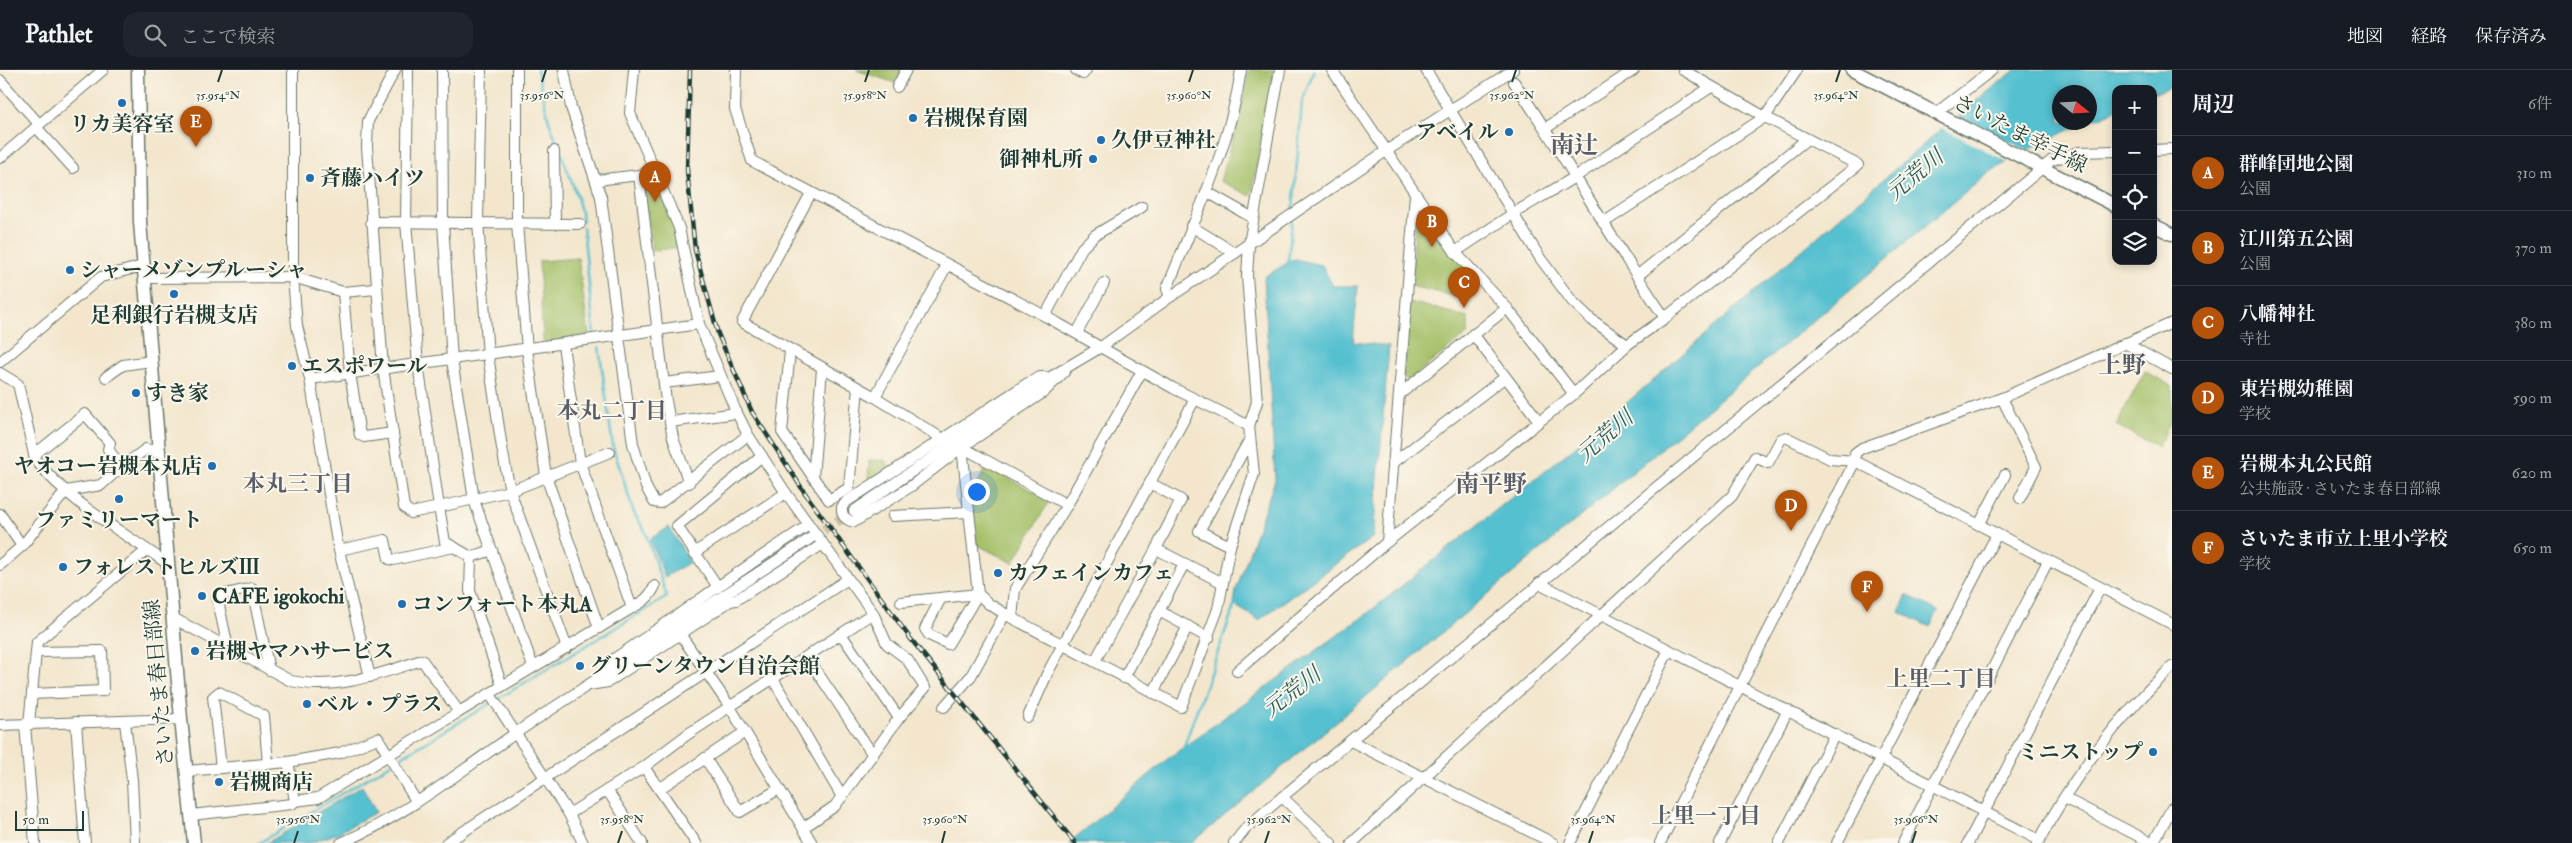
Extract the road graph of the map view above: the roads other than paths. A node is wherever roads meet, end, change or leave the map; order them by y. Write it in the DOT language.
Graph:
graph roads {
  1 [pos="102,70"];
  2 [pos="138,70"];
  3 [pos="293,70"];
  4 [pos="395,70"];
  5 [pos="408,70"];
  6 [pos="442,70"];
  7 [pos="481,70"];
  8 [pos="517,70"];
  9 [pos="564,70"];
  10 [pos="634,70"];
  11 [pos="736,70"];
  12 [pos="906,70"];
  13 [pos="1076,70"];
  14 [pos="1086,70"];
  15 [pos="1241,70"];
  16 [pos="1280,70"];
  17 [pos="1332,70"];
  18 [pos="1426,70"];
  19 [pos="1513,70"];
  20 [pos="1634,70"];
  21 [pos="1683,70"];
  22 [pos="1797,70"];
  23 [pos="1852,70"];
  24 [pos="1986,71"];
  25 [pos="0,80"];
  26 [pos="1514,82"];
  27 [pos="1711,86"];
  28 [pos="897,87"];
  29 [pos="1450,110"];
  30 [pos="1939,116"];
  31 [pos="1765,117"];
  32 [pos="38,126"];
  33 [pos="1546,128"];
  34 [pos="1807,139"];
  35 [pos="2172,149"];
  36 [pos="2157,150"];
  37 [pos="554,151"];
  38 [pos="1386,151"];
  39 [pos="2112,151"];
  40 [pos="2,152"];
  41 [pos="2040,167"];
  42 [pos="73,168"];
  43 [pos="656,172"];
  44 [pos="639,175"];
  45 [pos="1575,177"];
  46 [pos="597,180"];
  47 [pos="1207,192"];
  48 [pos="811,193"];
  49 [pos="1415,195"];
  50 [pos="2112,204"];
  51 [pos="1142,207"];
  52 [pos="1514,213"];
  53 [pos="1253,218"];
  54 [pos="372,222"];
  55 [pos="406,222"];
  56 [pos="478,222"];
  57 [pos="443,223"];
  58 [pos="517,223"];
  59 [pos="555,223"];
  60 [pos="1603,223"];
  61 [pos="580,224"];
  62 [pos="1192,226"];
  63 [pos="2157,227"];
  64 [pos="2172,234"];
  65 [pos="1248,244"];
  66 [pos="1455,252"];
  67 [pos="1235,253"];
  68 [pos="948,265"];
  69 [pos="144,272"];
  70 [pos="1636,276"];
  71 [pos="293,278"];
  72 [pos="1104,283"];
  73 [pos="376,289"];
  74 [pos="343,292"];
  75 [pos="1170,297"];
  76 [pos="1507,308"];
  77 [pos="1046,316"];
  78 [pos="1666,318"];
  79 [pos="2172,323"];
  80 [pos="699,324"];
  81 [pos="658,331"];
  82 [pos="1077,333"];
  83 [pos="1473,334"];
  84 [pos="619,335"];
  85 [pos="2125,343"];
  86 [pos="563,345"];
  87 [pos="1627,345"];
  88 [pos="1101,347"];
  89 [pos="527,350"];
  90 [pos="790,350"];
  91 [pos="488,355"];
  92 [pos="452,360"];
  93 [pos="151,361"];
  94 [pos="0,362"];
  95 [pos="418,364"];
  96 [pos="1071,364"];
  97 [pos="383,368"];
  98 [pos="822,369"];
  99 [pos="2172,369"];
  100 [pos="1142,371"];
  101 [pos="0,373"];
  102 [pos="350,373"];
  103 [pos="720,376"];
  104 [pos="106,378"];
  105 [pos="1049,378"];
  106 [pos="1504,378"];
  107 [pos="310,379"];
  108 [pos="664,383"];
  109 [pos="858,388"];
  110 [pos="1400,394"];
  111 [pos="1574,394"];
  112 [pos="875,397"];
  113 [pos="2002,398"];
  114 [pos="1195,399"];
  115 [pos="737,413"];
  116 [pos="670,422"];
  117 [pos="1539,422"];
  118 [pos="1249,426"];
  119 [pos="392,433"];
  120 [pos="748,435"];
  121 [pos="943,439"];
  122 [pos="1251,439"];
  123 [pos="962,448"];
  124 [pos="160,452"];
  125 [pos="610,452"];
  126 [pos="34,455"];
  127 [pos="762,456"];
  128 [pos="1855,462"];
  129 [pos="580,463"];
  130 [pos="1394,463"];
  131 [pos="121,466"];
  132 [pos="2005,475"];
  133 [pos="546,476"];
  134 [pos="813,477"];
  135 [pos="689,483"];
  136 [pos="1150,483"];
  137 [pos="66,491"];
  138 [pos="510,491"];
  139 [pos="786,493"];
  140 [pos="2020,498"];
  141 [pos="474,500"];
  142 [pos="1067,505"];
  143 [pos="439,507"];
  144 [pos="854,511"];
  145 [pos="969,512"];
  146 [pos="0,514"];
  147 [pos="893,516"];
  148 [pos="809,525"];
  149 [pos="1979,525"];
  150 [pos="1997,534"];
  151 [pos="811,538"];
  152 [pos="1387,542"];
  153 [pos="823,544"];
  154 [pos="22,546"];
  155 [pos="1230,546"];
  156 [pos="454,547"];
  157 [pos="1156,549"];
  158 [pos="147,550"];
  159 [pos="339,550"];
  160 [pos="492,550"];
  161 [pos="694,553"];
  162 [pos="471,557"];
  163 [pos="2048,560"];
  164 [pos="168,564"];
  165 [pos="1184,564"];
  166 [pos="0,565"];
  167 [pos="848,579"];
  168 [pos="1223,583"];
  169 [pos="1539,583"];
  170 [pos="655,586"];
  171 [pos="718,587"];
  172 [pos="2100,588"];
  173 [pos="978,594"];
  174 [pos="941,598"];
  175 [pos="902,602"];
  176 [pos="632,608"];
  177 [pos="1160,611"];
  178 [pos="873,613"];
  179 [pos="1601,615"];
  180 [pos="1009,616"];
  181 [pos="173,618"];
  182 [pos="2172,624"];
  183 [pos="1188,626"];
  184 [pos="599,628"];
  185 [pos="680,634"];
  186 [pos="841,634"];
  187 [pos="1209,638"];
  188 [pos="1063,644"];
  189 [pos="228,648"];
  190 [pos="567,648"];
  191 [pos="1670,650"];
  192 [pos="36,652"];
  193 [pos="807,657"];
  194 [pos="1095,661"];
  195 [pos="533,667"];
  196 [pos="2172,667"];
  197 [pos="269,670"];
  198 [pos="1237,671"];
  199 [pos="707,673"];
  200 [pos="370,677"];
  201 [pos="1124,678"];
  202 [pos="772,679"];
  203 [pos="1740,685"];
  204 [pos="502,686"];
  205 [pos="586,686"];
  206 [pos="577,692"];
  207 [pos="1152,693"];
  208 [pos="32,694"];
  209 [pos="493,699"];
  210 [pos="730,707"];
  211 [pos="944,707"];
  212 [pos="1788,710"];
  213 [pos="459,712"];
  214 [pos="1028,717"];
  215 [pos="899,718"];
  216 [pos="181,720"];
  217 [pos="76,722"];
  218 [pos="125,722"];
  219 [pos="27,724"];
  220 [pos="0,725"];
  221 [pos="745,732"];
  222 [pos="515,734"];
  223 [pos="1835,734"];
  224 [pos="1351,741"];
  225 [pos="873,755"];
  226 [pos="705,758"];
  227 [pos="1881,758"];
  228 [pos="392,760"];
  229 [pos="288,762"];
  230 [pos="268,764"];
  231 [pos="644,766"];
  232 [pos="221,768"];
  233 [pos="187,771"];
  234 [pos="544,777"];
  235 [pos="1424,777"];
  236 [pos="1933,785"];
  237 [pos="659,788"];
  238 [pos="779,789"];
  239 [pos="607,790"];
  240 [pos="842,797"];
  241 [pos="1282,797"];
  242 [pos="2064,798"];
  243 [pos="295,801"];
  244 [pos="416,801"];
  245 [pos="2172,808"];
  246 [pos="1984,812"];
  247 [pos="569,814"];
  248 [pos="191,815"];
  249 [pos="803,828"];
  250 [pos="2039,842"];
  251 [pos="35,843"];
  252 [pos="85,843"];
  253 [pos="135,843"];
  254 [pos="194,843"];
  255 [pos="341,843"];
  256 [pos="446,843"];
  257 [pos="584,843"];
  258 [pos="642,843"];
  259 [pos="696,843"];
  260 [pos="812,843"];
  261 [pos="1234,843"];
  262 [pos="1331,843"];
  263 [pos="1352,843"];
  264 [pos="1553,843"];
  265 [pos="1570,843"];
  266 [pos="1660,843"];
  267 [pos="1720,843"];
  268 [pos="1779,843"];
  269 [pos="1837,843"];
  270 [pos="1903,843"];
  271 [pos="1968,843"];
  272 [pos="2153,843"];
  1 -- 32 [label="street"];
  2 -- 69 [label="main road, さいたま春日部線"];
  3 -- 71 [label="street"];
  4 -- 54 [label="street"];
  5 -- 55 [label="street"];
  6 -- 57 [label="street"];
  7 -- 56 [label="street"];
  8 -- 58 [label="street"];
  9 -- 46 [label="street"];
  10 -- 43 [label="street"];
  11 -- 48 [label="street"];
  12 -- 28 [label="street"];
  13 -- 14 [label="street"];
  15 -- 47 [label="street"];
  16 -- 53 [label="street"];
  17 -- 38 [label="street"];
  18 -- 29 [label="street"];
  19 -- 29 [label="street"];
  20 -- 33 [label="street"];
  21 -- 27 [label="street"];
  22 -- 31 [label="street"];
  23 -- 30 [label="main road, さいたま幸手線"];
  24 -- 30 [label="street"];
  25 -- 32 [label="street"];
  26 -- 33 [label="street"];
  27 -- 31 [label="street"];
  27 -- 45 [label="street"];
  29 -- 38 [label="street"];
  29 -- 52 [label="street"];
  30 -- 41 [label="main road, さいたま幸手線"];
  31 -- 34 [label="street"];
  31 -- 60 [label="street"];
  32 -- 40 [label="street"];
  32 -- 42 [label="street"];
  33 -- 45 [label="street"];
  34 -- 70 [label="street"];
  34 -- 78 [label="street"];
  35 -- 36 [label="street"];
  37 -- 59 [label="street"];
  38 -- 49 [label="street"];
  38 -- 65 [label="street"];
  39 -- 41 [label="street"];
  41 -- 50 [label="main road, さいたま幸手線"];
  41 -- 169 [label="street"];
  43 -- 44 [label="street"];
  43 -- 80 [label="street"];
  44 -- 46 [label="street"];
  44 -- 81 [label="street"];
  45 -- 52 [label="street"];
  45 -- 60 [label="street"];
  46 -- 84 [label="street"];
  47 -- 53 [label="street"];
  47 -- 62 [label="street"];
  48 -- 68 [label="street"];
  48 -- 90 [label="street"];
  49 -- 66 [label="street"];
  49 -- 110 [label="street"];
  51 -- 77 [label="street"];
  52 -- 66 [label="street"];
  52 -- 87 [label="street"];
  53 -- 65 [label="street"];
  54 -- 55 [label="street"];
  54 -- 73 [label="street"];
  55 -- 57 [label="street"];
  55 -- 95 [label="street"];
  56 -- 57 [label="street"];
  56 -- 58 [label="street"];
  56 -- 91 [label="street"];
  57 -- 92 [label="street"];
  58 -- 59 [label="street"];
  58 -- 89 [label="street"];
  59 -- 61 [label="street"];
  60 -- 70 [label="street"];
  62 -- 67 [label="street"];
  62 -- 75 [label="street"];
  63 -- 64 [label="main road"];
  65 -- 67 [label="street"];
  65 -- 118 [label="street"];
  66 -- 76 [label="street"];
  67 -- 75 [label="street"];
  68 -- 77 [label="street"];
  68 -- 112 [label="street"];
  69 -- 71 [label="street"];
  69 -- 93 [label="main road, さいたま春日部線"];
  69 -- 94 [label="street"];
  70 -- 78 [label="street"];
  71 -- 74 [label="street"];
  71 -- 107 [label="street"];
  72 -- 82 [label="street"];
  73 -- 74 [label="street"];
  73 -- 97 [label="street"];
  74 -- 102 [label="street"];
  75 -- 88 [label="street"];
  76 -- 83 [label="street"];
  76 -- 111 [label="street"];
  77 -- 82 [label="street"];
  78 -- 87 [label="street"];
  79 -- 85 [label="street"];
  80 -- 81 [label="street"];
  80 -- 103 [label="street"];
  81 -- 84 [label="street"];
  81 -- 108 [label="street"];
  82 -- 88 [label="street"];
  83 -- 106 [label="street"];
  83 -- 110 [label="street"];
  84 -- 86 [label="street"];
  84 -- 135 [label="street"];
  85 -- 99 [label="street"];
  85 -- 113 [label="street"];
  86 -- 89 [label="street"];
  86 -- 129 [label="street"];
  87 -- 111 [label="street"];
  88 -- 96 [label="street"];
  88 -- 100 [label="street"];
  89 -- 91 [label="street"];
  89 -- 133 [label="street"];
  90 -- 98 [label="street"];
  90 -- 134 [label="street"];
  91 -- 92 [label="street"];
  91 -- 138 [label="street"];
  92 -- 95 [label="street"];
  92 -- 141 [label="street"];
  93 -- 104 [label="street"];
  93 -- 124 [label="main road, さいたま春日部線"];
  95 -- 97 [label="street"];
  95 -- 143 [label="street"];
  96 -- 105 [label="street"];
  96 -- 123 [label="street"];
  97 -- 102 [label="street"];
  97 -- 119 [label="street"];
  98 -- 109 [label="street"];
  98 -- 134 [label="street"];
  100 -- 114 [label="street"];
  100 -- 142 [label="street"];
  101 -- 126 [label="street"];
  102 -- 107 [label="street"];
  102 -- 119 [label="street"];
  103 -- 108 [label="street"];
  103 -- 115 [label="street"];
  105 -- 121 [label="street"];
  105 -- 144 [label="street"];
  106 -- 117 [label="street"];
  106 -- 130 [label="street"];
  107 -- 159 [label="street"];
  108 -- 116 [label="street"];
  109 -- 112 [label="street"];
  109 -- 134 [label="street"];
  110 -- 130 [label="street"];
  111 -- 117 [label="street"];
  112 -- 121 [label="street"];
  113 -- 128 [label="street"];
  113 -- 140 [label="street"];
  114 -- 118 [label="street"];
  114 -- 136 [label="street"];
  115 -- 116 [label="street"];
  115 -- 120 [label="street"];
  116 -- 135 [label="street"];
  117 -- 152 [label="street"];
  118 -- 122 [label="street"];
  119 -- 143 [label="street"];
  120 -- 127 [label="street"];
  120 -- 135 [label="street"];
  121 -- 123 [label="street"];
  122 -- 155 [label="street"];
  122 -- 155 [label="street"];
  123 -- 142 [label="street"];
  123 -- 145 [label="street"];
  124 -- 131 [label="street"];
  124 -- 164 [label="main road, さいたま春日部線"];
  125 -- 129 [label="street"];
  126 -- 131 [label="street"];
  126 -- 137 [label="street"];
  127 -- 139 [label="street"];
  127 -- 161 [label="street"];
  128 -- 149 [label="street"];
  128 -- 179 [label="street"];
  128 -- 203 [label="street"];
  129 -- 133 [label="street"];
  129 -- 176 [label="street"];
  130 -- 152 [label="street"];
  131 -- 137 [label="street"];
  132 -- 149 [label="street"];
  133 -- 138 [label="street"];
  133 -- 184 [label="street"];
  136 -- 157 [label="street"];
  136 -- 188 [label="street"];
  137 -- 154 [label="street"];
  137 -- 158 [label="street"];
  138 -- 141 [label="street"];
  138 -- 190 [label="street"];
  139 -- 148 [label="street"];
  139 -- 161 [label="street"];
  141 -- 143 [label="street"];
  141 -- 160 [label="street"];
  142 -- 180 [label="street"];
  143 -- 156 [label="street"];
  145 -- 147 [label="street"];
  145 -- 173 [label="street"];
  146 -- 154 [label="street"];
  148 -- 153 [label="street"];
  148 -- 171 [label="street"];
  149 -- 150 [label="street"];
  150 -- 163 [label="street"];
  150 -- 227 [label="street"];
  151 -- 205 [label="street"];
  152 -- 198 [label="street"];
  153 -- 167 [label="street"];
  153 -- 185 [label="street"];
  154 -- 166 [label="street"];
  155 -- 168 [label="street"];
  156 -- 159 [label="street"];
  156 -- 162 [label="street"];
  157 -- 165 [label="street"];
  157 -- 194 [label="street"];
  158 -- 164 [label="street"];
  158 -- 192 [label="street"];
  159 -- 200 [label="street"];
  160 -- 162 [label="street"];
  160 -- 195 [label="street"];
  161 -- 171 [label="street"];
  162 -- 204 [label="street"];
  163 -- 172 [label="street"];
  163 -- 236 [label="street"];
  164 -- 181 [label="main road, さいたま春日部線"];
  165 -- 168 [label="street"];
  165 -- 177 [label="street"];
  167 -- 178 [label="street"];
  167 -- 199 [label="street"];
  168 -- 187 [label="street"];
  169 -- 179 [label="street"];
  169 -- 224 [label="street"];
  170 -- 176 [label="street"];
  171 -- 206 [label="street"];
  172 -- 182 [label="street"];
  172 -- 246 [label="street"];
  173 -- 174 [label="street"];
  173 -- 174 [label="street"];
  173 -- 180 [label="street"];
  174 -- 175 [label="street"];
  176 -- 184 [label="street"];
  177 -- 183 [label="street"];
  177 -- 201 [label="street"];
  178 -- 186 [label="street"];
  178 -- 215 [label="street"];
  179 -- 191 [label="street"];
  179 -- 235 [label="street"];
  180 -- 188 [label="street"];
  180 -- 211 [label="street"];
  181 -- 189 [label="street"];
  181 -- 216 [label="main road, さいたま春日部線"];
  183 -- 187 [label="street"];
  183 -- 207 [label="street"];
  184 -- 190 [label="street"];
  185 -- 199 [label="street"];
  185 -- 205 [label="street"];
  186 -- 193 [label="street"];
  186 -- 215 [label="street"];
  187 -- 207 [label="street"];
  188 -- 194 [label="street"];
  188 -- 214 [label="street"];
  189 -- 197 [label="street"];
  189 -- 197 [label="street"];
  190 -- 195 [label="street"];
  191 -- 203 [label="street"];
  191 -- 265 [label="street"];
  192 -- 208 [label="street"];
  192 -- 208 [label="street"];
  193 -- 202 [label="street"];
  193 -- 225 [label="street"];
  194 -- 201 [label="street"];
  195 -- 204 [label="street"];
  196 -- 242 [label="street"];
  197 -- 200 [label="street"];
  199 -- 210 [label="street"];
  199 -- 234 [label="street"];
  200 -- 213 [label="street"];
  201 -- 207 [label="street"];
  202 -- 210 [label="street"];
  202 -- 240 [label="street"];
  203 -- 212 [label="street"];
  203 -- 266 [label="street"];
  204 -- 213 [label="street"];
  205 -- 206 [label="street"];
  206 -- 222 [label="street"];
  208 -- 219 [label="street"];
  209 -- 222 [label="street"];
  210 -- 221 [label="street"];
  210 -- 231 [label="street"];
  212 -- 223 [label="street"];
  212 -- 267 [label="street"];
  213 -- 228 [label="street"];
  215 -- 225 [label="street"];
  216 -- 218 [label="street"];
  216 -- 233 [label="main road, さいたま春日部線"];
  217 -- 218 [label="street"];
  217 -- 219 [label="street"];
  217 -- 252 [label="street"];
  218 -- 253 [label="street"];
  219 -- 220 [label="street"];
  219 -- 251 [label="street"];
  221 -- 226 [label="street"];
  221 -- 238 [label="street"];
  222 -- 234 [label="street"];
  222 -- 244 [label="street"];
  223 -- 227 [label="street"];
  223 -- 268 [label="street"];
  224 -- 235 [label="street"];
  224 -- 241 [label="street"];
  225 -- 240 [label="street"];
  226 -- 237 [label="street"];
  226 -- 238 [label="street"];
  227 -- 236 [label="street"];
  227 -- 269 [label="street"];
  228 -- 229 [label="street"];
  228 -- 243 [label="street"];
  228 -- 244 [label="street"];
  229 -- 230 [label="street"];
  229 -- 243 [label="street"];
  230 -- 232 [label="street"];
  230 -- 232 [label="street"];
  231 -- 237 [label="street"];
  231 -- 239 [label="street"];
  232 -- 233 [label="street"];
  233 -- 248 [label="main road, さいたま春日部線"];
  234 -- 247 [label="street"];
  234 -- 256 [label="street"];
  235 -- 263 [label="street"];
  235 -- 264 [label="street"];
  236 -- 246 [label="street"];
  236 -- 270 [label="street"];
  237 -- 259 [label="street"];
  238 -- 249 [label="street"];
  239 -- 247 [label="street"];
  239 -- 258 [label="street"];
  240 -- 249 [label="street"];
  241 -- 261 [label="street"];
  241 -- 262 [label="street"];
  242 -- 250 [label="street"];
  242 -- 272 [label="street"];
  243 -- 248 [label="street"];
  244 -- 255 [label="street"];
  245 -- 272 [label="street"];
  246 -- 250 [label="street"];
  246 -- 271 [label="street"];
  247 -- 257 [label="street"];
  248 -- 254 [label="main road, さいたま春日部線"];
  249 -- 260 [label="street"];
}
